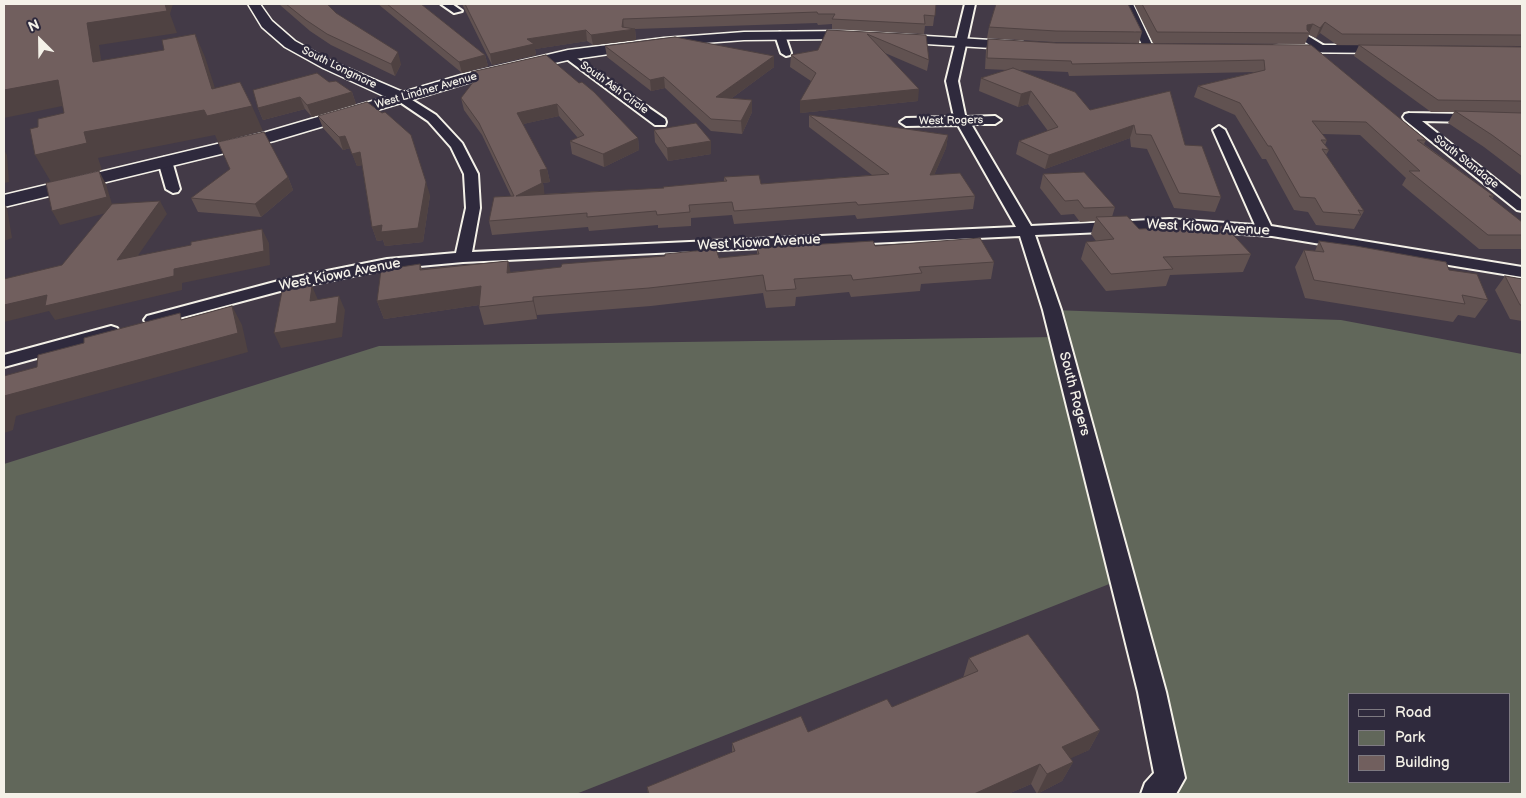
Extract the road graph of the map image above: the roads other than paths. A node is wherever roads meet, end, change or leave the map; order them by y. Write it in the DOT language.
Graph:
graph roads {
  1 [pos="254,4"];
  2 [pos="446,4"];
  3 [pos="970,4"];
  4 [pos="1128,4"];
  5 [pos="458,11"];
  6 [pos="780,35"];
  7 [pos="1308,39"];
  8 [pos="962,43"];
  9 [pos="1034,47"];
  10 [pos="1130,49"];
  11 [pos="1149,49"];
  12 [pos="1168,49"];
  13 [pos="1264,49"];
  14 [pos="1322,49"];
  15 [pos="1412,49"];
  16 [pos="786,53"];
  17 [pos="568,55"];
  18 [pos="401,98"];
  19 [pos="1522,119"];
  20 [pos="962,120"];
  21 [pos="995,120"];
  22 [pos="660,122"];
  23 [pos="906,122"];
  24 [pos="1218,130"];
  25 [pos="165,161"];
  26 [pos="173,189"];
  27 [pos="4,201"];
  28 [pos="1522,207"];
  29 [pos="1265,230"];
  30 [pos="1026,231"];
  31 [pos="463,257"];
  32 [pos="1522,272"];
  33 [pos="4,361"];
  34 [pos="1156,794"];
  1 -- 18 [label="street, South Longmore"];
  2 -- 5 [label="street"];
  3 -- 8 [label="street, South Rogers"];
  4 -- 11 [label="street"];
  6 -- 8 [label="street, West Lindner Avenue"];
  6 -- 16 [label="street"];
  6 -- 17 [label="street, West Lindner Avenue"];
  7 -- 14 [label="street"];
  8 -- 9 [label="street, West Lindner Avenue"];
  8 -- 20 [label="street, South Rogers"];
  10 -- 11 [label="street"];
  11 -- 12 [label="street"];
  13 -- 14 [label="street"];
  14 -- 15 [label="street"];
  17 -- 18 [label="street, West Lindner Avenue"];
  17 -- 22 [label="street, South Ash Circle"];
  18 -- 25 [label="street, West Lindner Avenue"];
  18 -- 31 [label="street, South Longmore"];
  19 -- 28 [label="street, South Standage"];
  20 -- 21 [label="street, West Rogers"];
  20 -- 23 [label="street, West Rogers"];
  20 -- 30 [label="street, South Rogers"];
  24 -- 29 [label="street"];
  25 -- 26 [label="street"];
  25 -- 27 [label="street, West Lindner Avenue"];
  29 -- 30 [label="street, West Kiowa Avenue"];
  29 -- 32 [label="street, West Kiowa Avenue"];
  30 -- 31 [label="street, West Kiowa Avenue"];
  30 -- 34 [label="street, South Rogers"];
  31 -- 33 [label="street, West Kiowa Avenue"];
}
